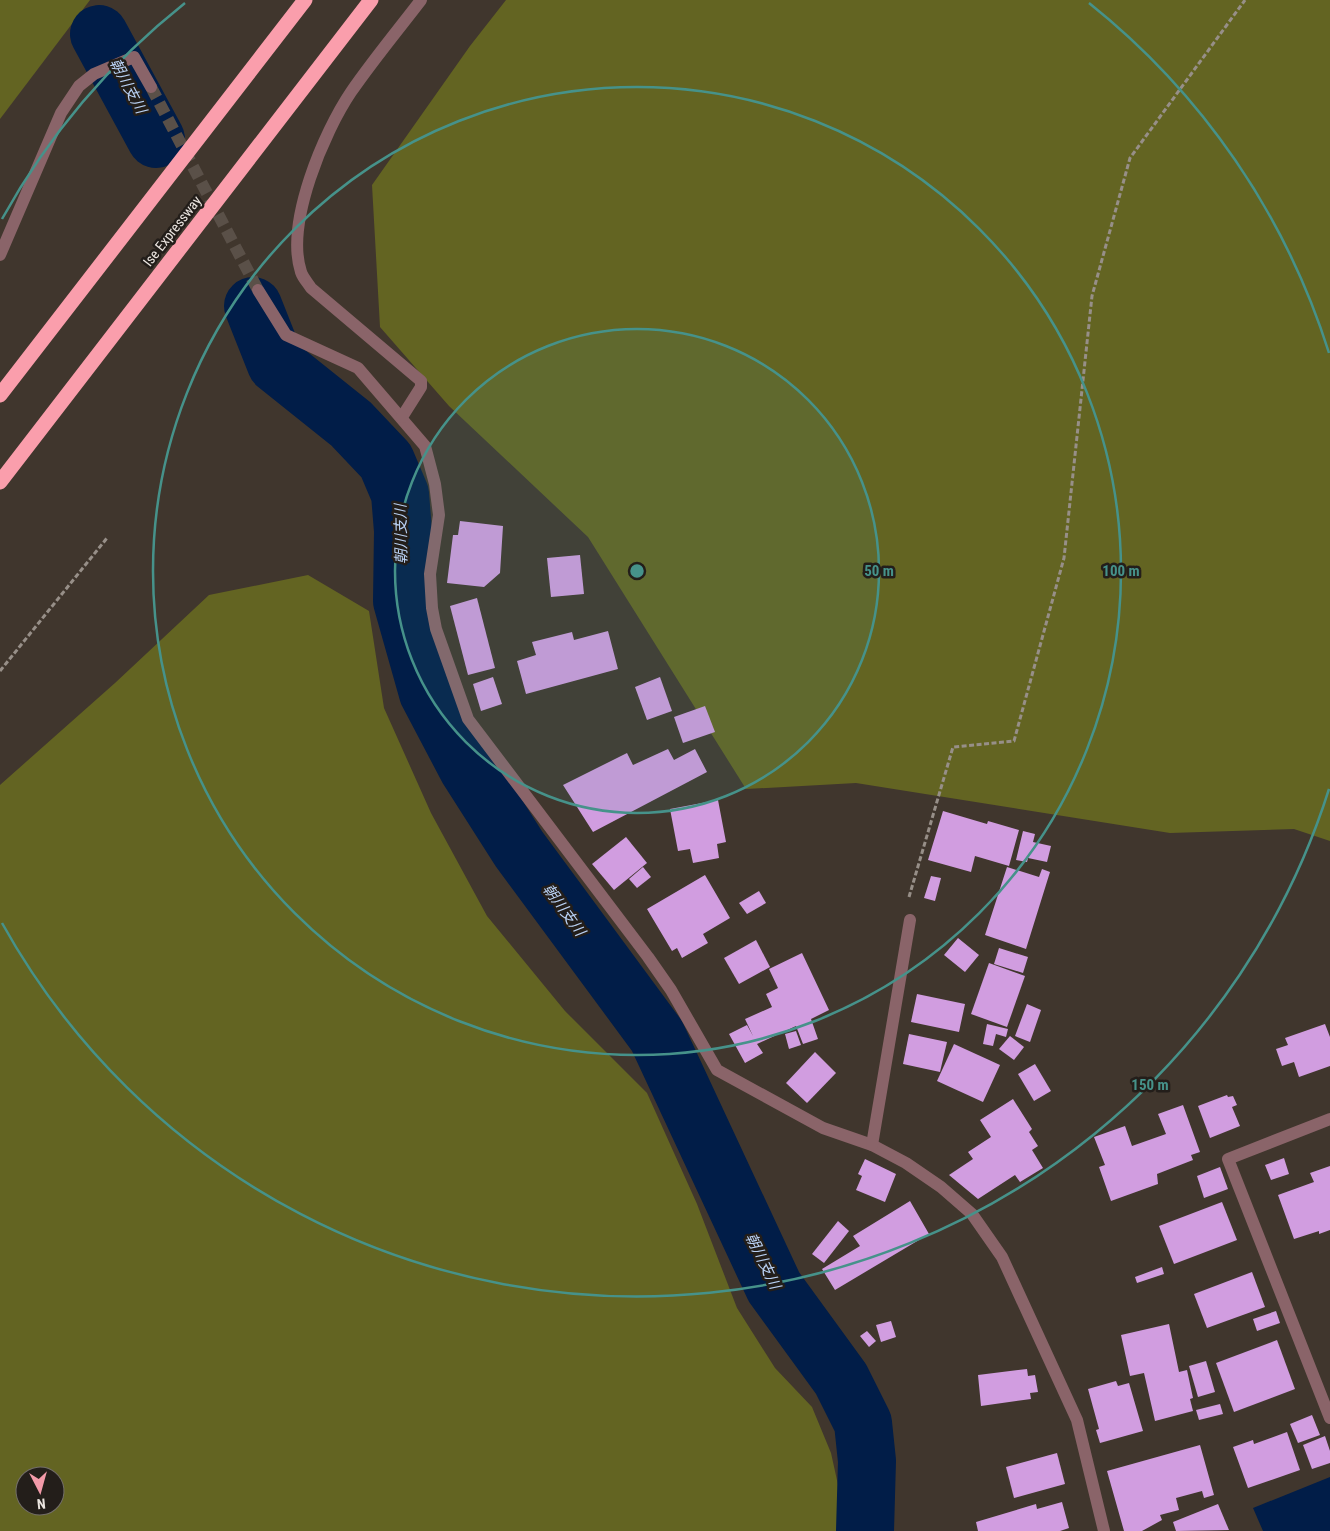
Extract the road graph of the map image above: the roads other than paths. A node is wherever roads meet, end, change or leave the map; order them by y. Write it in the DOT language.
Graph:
graph roads {
  1 [pos="305,0"];
  2 [pos="370,0"];
  3 [pos="421,0"];
  4 [pos="151,87"];
  5 [pos="0,255"];
  6 [pos="258,290"];
  7 [pos="0,395"];
  8 [pos="402,417"];
  9 [pos="0,482"];
  10 [pos="910,920"];
  11 [pos="1330,1118"];
  12 [pos="872,1144"];
  13 [pos="1330,1418"];
  14 [pos="1104,1531"];
  1 -- 7 [label="highway"];
  2 -- 9 [label="highway, Ise Expressway"];
  3 -- 8 [label="street"];
  4 -- 5 [label="street"];
  6 -- 8 [label="street"];
  8 -- 12 [label="street"];
  10 -- 12 [label="street"];
  11 -- 13 [label="street"];
  12 -- 14 [label="street"];
}
